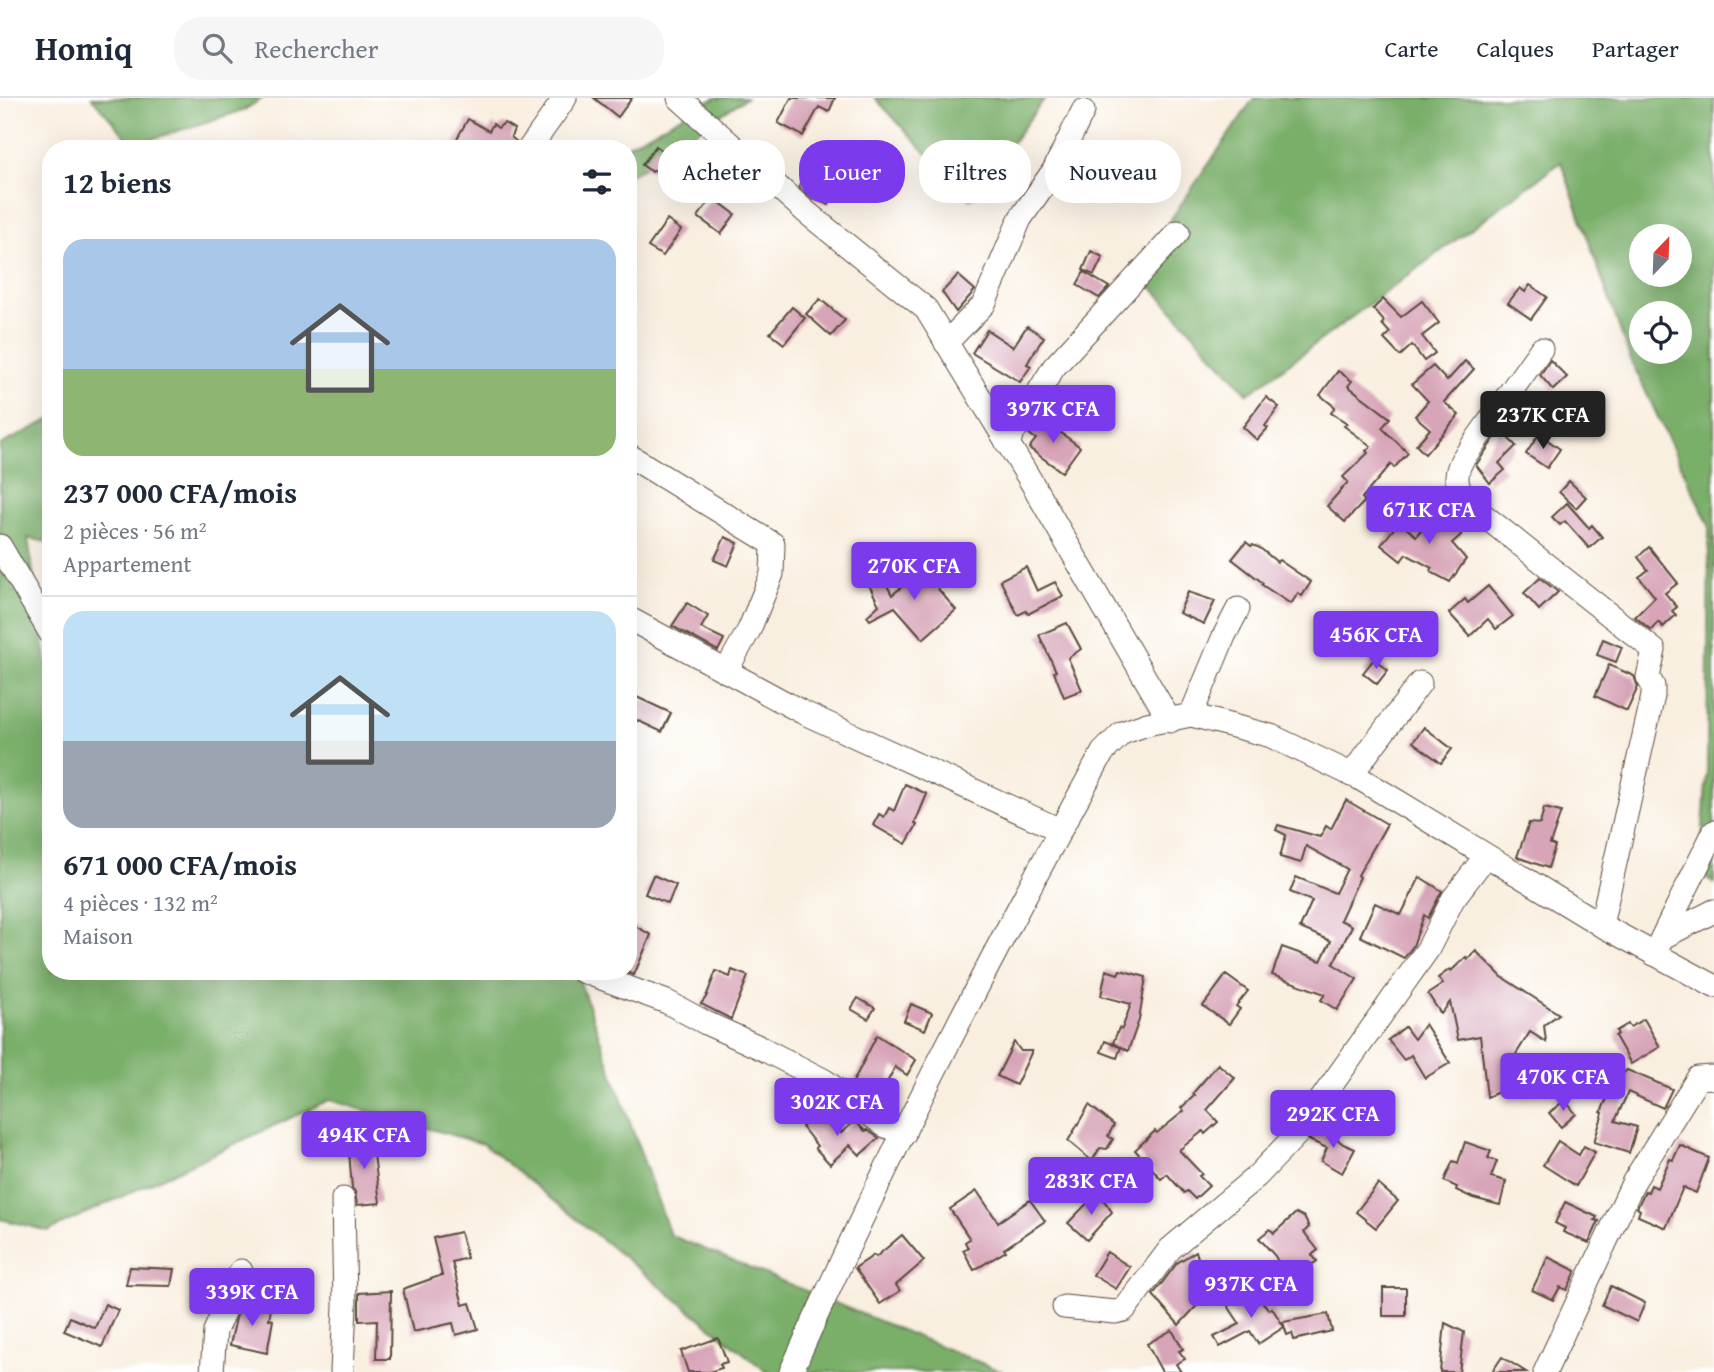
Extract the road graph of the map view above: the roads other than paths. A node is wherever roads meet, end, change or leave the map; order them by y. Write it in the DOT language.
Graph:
graph roads {
  1 [pos="565,98"];
  2 [pos="679,98"];
  3 [pos="1083,111"];
  4 [pos="535,140"];
  5 [pos="1178,232"];
  6 [pos="946,343"];
  7 [pos="1541,349"];
  8 [pos="1007,443"];
  9 [pos="637,461"];
  10 [pos="0,546"];
  11 [pos="1238,609"];
  12 [pos="42,618"];
  13 [pos="637,623"];
  14 [pos="726,671"];
  15 [pos="1420,683"];
  16 [pos="1181,718"];
  17 [pos="1351,775"];
  18 [pos="1060,830"];
  19 [pos="1714,832"];
  20 [pos="1485,857"];
  21 [pos="1714,911"];
  22 [pos="1601,925"];
  23 [pos="1659,945"];
  24 [pos="607,980"];
  25 [pos="1714,986"];
  26 [pos="1714,1078"];
  27 [pos="904,1134"];
  28 [pos="343,1199"];
  29 [pos="241,1271"];
  30 [pos="1064,1307"];
  31 [pos="212,1372"];
  32 [pos="342,1372"];
  33 [pos="791,1372"];
  34 [pos="1545,1372"];
  1 -- 4 [label="street"];
  2 -- 6 [label="street"];
  3 -- 6 [label="street"];
  5 -- 8 [label="street"];
  6 -- 8 [label="street"];
  7 -- 22 [label="street"];
  8 -- 16 [label="street"];
  9 -- 14 [label="street"];
  10 -- 12 [label="street"];
  11 -- 16 [label="street"];
  13 -- 14 [label="street"];
  14 -- 18 [label="street"];
  15 -- 17 [label="street"];
  16 -- 17 [label="street"];
  16 -- 18 [label="street"];
  17 -- 20 [label="street"];
  18 -- 27 [label="street"];
  19 -- 23 [label="street"];
  20 -- 22 [label="street"];
  20 -- 30 [label="street"];
  21 -- 23 [label="street"];
  22 -- 23 [label="street"];
  23 -- 25 [label="street"];
  24 -- 27 [label="street"];
  26 -- 34 [label="street"];
  27 -- 33 [label="street"];
  28 -- 32 [label="street"];
  29 -- 31 [label="street"];
}
